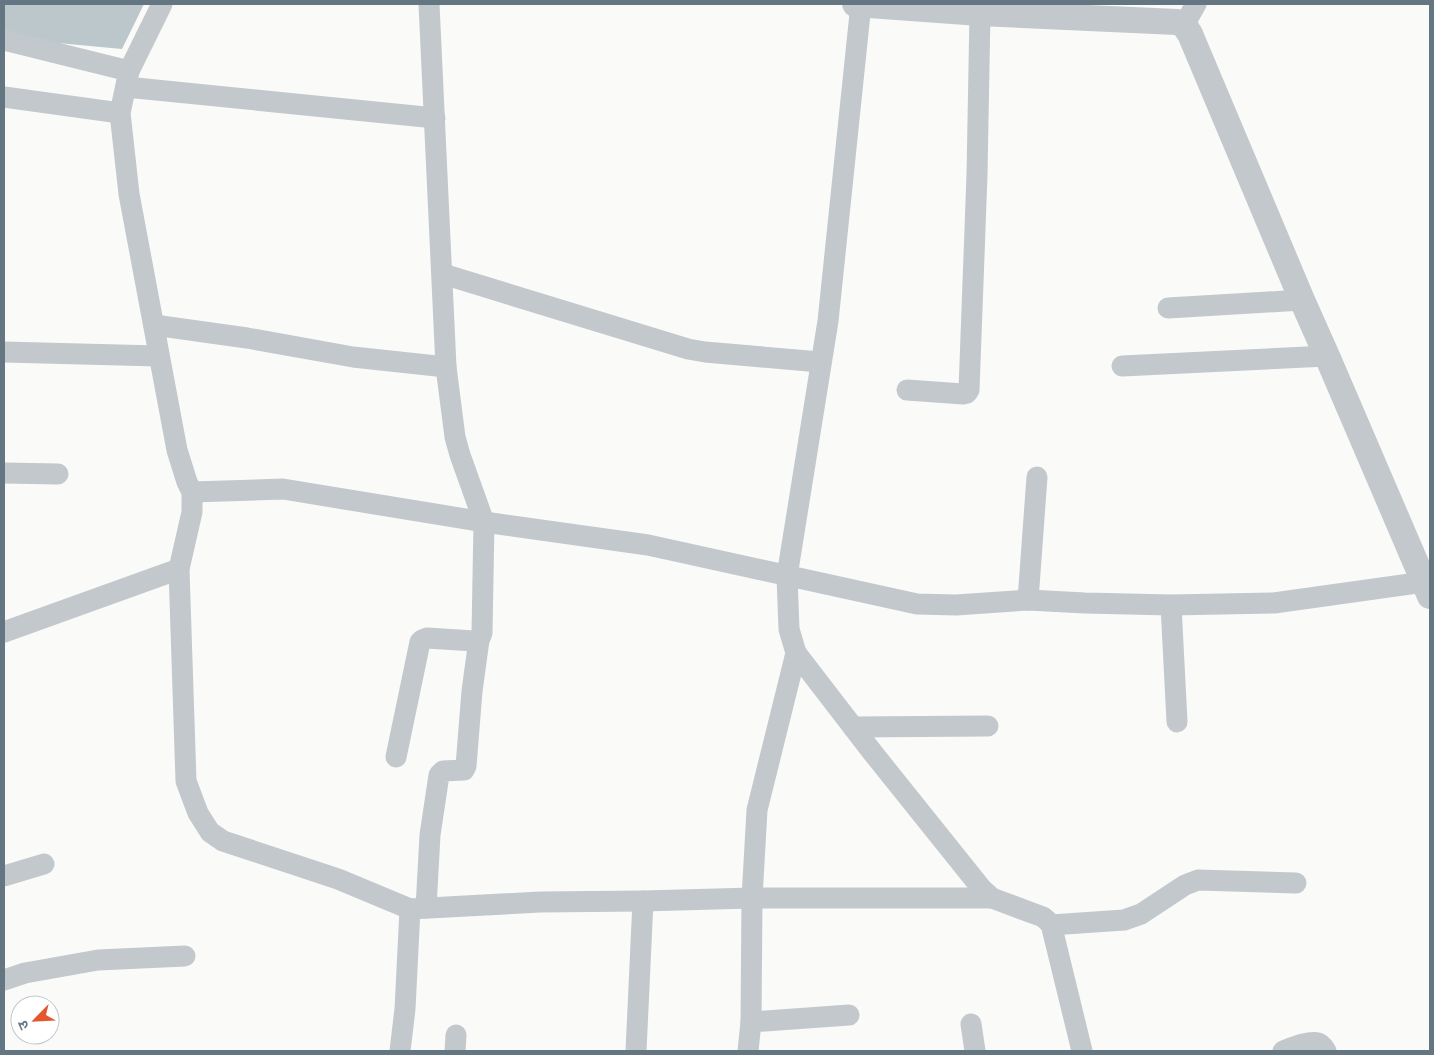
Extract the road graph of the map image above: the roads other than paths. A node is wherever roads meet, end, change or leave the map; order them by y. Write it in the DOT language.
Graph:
graph roads {
  1 [pos="162,4"];
  2 [pos="429,4"];
  3 [pos="855,4"];
  4 [pos="861,4"];
  5 [pos="980,14"];
  6 [pos="1190,14"];
  7 [pos="4,40"];
  8 [pos="127,79"];
  9 [pos="4,97"];
  10 [pos="120,113"];
  11 [pos="435,118"];
  12 [pos="442,274"];
  13 [pos="1302,300"];
  14 [pos="1168,308"];
  15 [pos="154,325"];
  16 [pos="4,352"];
  17 [pos="158,356"];
  18 [pos="1327,356"];
  19 [pos="820,362"];
  20 [pos="1122,366"];
  21 [pos="446,367"];
  22 [pos="907,390"];
  23 [pos="4,473"];
  24 [pos="58,474"];
  25 [pos="1037,477"];
  26 [pos="192,492"];
  27 [pos="484,522"];
  28 [pos="179,569"];
  29 [pos="787,576"];
  30 [pos="1427,589"];
  31 [pos="1028,600"];
  32 [pos="1171,605"];
  33 [pos="4,632"];
  34 [pos="479,640"];
  35 [pos="796,653"];
  36 [pos="1177,722"];
  37 [pos="988,726"];
  38 [pos="854,727"];
  39 [pos="396,757"];
  40 [pos="44,864"];
  41 [pos="4,876"];
  42 [pos="1296,883"];
  43 [pos="752,898"];
  44 [pos="992,898"];
  45 [pos="643,901"];
  46 [pos="418,908"];
  47 [pos="1051,925"];
  48 [pos="185,956"];
  49 [pos="4,980"];
  50 [pos="849,1015"];
  51 [pos="751,1022"];
  52 [pos="971,1024"];
  53 [pos="400,1051"];
  54 [pos="636,1051"];
  55 [pos="748,1051"];
  56 [pos="975,1051"];
  57 [pos="1082,1051"];
  58 [pos="1283,1051"];
  59 [pos="1326,1051"];
  1 -- 8 [label="street"];
  2 -- 11 [label="street"];
  3 -- 4 [label="street"];
  4 -- 5 [label="street"];
  4 -- 19 [label="street"];
  5 -- 6 [label="street"];
  5 -- 22 [label="street"];
  6 -- 13 [label="street"];
  7 -- 8 [label="street"];
  8 -- 10 [label="street"];
  8 -- 11 [label="street"];
  9 -- 10 [label="street"];
  10 -- 15 [label="street"];
  11 -- 12 [label="street"];
  12 -- 19 [label="street"];
  12 -- 21 [label="street"];
  13 -- 14 [label="street"];
  13 -- 18 [label="street"];
  15 -- 17 [label="street"];
  15 -- 21 [label="street"];
  16 -- 17 [label="street"];
  17 -- 26 [label="street"];
  18 -- 20 [label="street"];
  18 -- 30 [label="street"];
  19 -- 29 [label="street"];
  21 -- 27 [label="street"];
  23 -- 24 [label="street"];
  25 -- 31 [label="street"];
  26 -- 27 [label="street"];
  26 -- 28 [label="street"];
  27 -- 29 [label="street"];
  27 -- 34 [label="street"];
  28 -- 33 [label="street"];
  28 -- 46 [label="street"];
  29 -- 31 [label="street"];
  29 -- 35 [label="street"];
  30 -- 32 [label="street"];
  31 -- 32 [label="street"];
  32 -- 36 [label="street"];
  34 -- 39 [label="street"];
  34 -- 46 [label="street"];
  35 -- 38 [label="street"];
  35 -- 43 [label="street"];
  37 -- 38 [label="street"];
  38 -- 44 [label="street"];
  40 -- 41 [label="street"];
  42 -- 47 [label="street"];
  43 -- 44 [label="street"];
  43 -- 45 [label="street"];
  43 -- 51 [label="street"];
  44 -- 47 [label="street"];
  45 -- 46 [label="street"];
  45 -- 54 [label="street"];
  46 -- 53 [label="street"];
  47 -- 57 [label="street"];
  48 -- 49 [label="street"];
  50 -- 51 [label="street"];
  51 -- 55 [label="street"];
  52 -- 56 [label="street"];
  58 -- 59 [label="street"];
}
